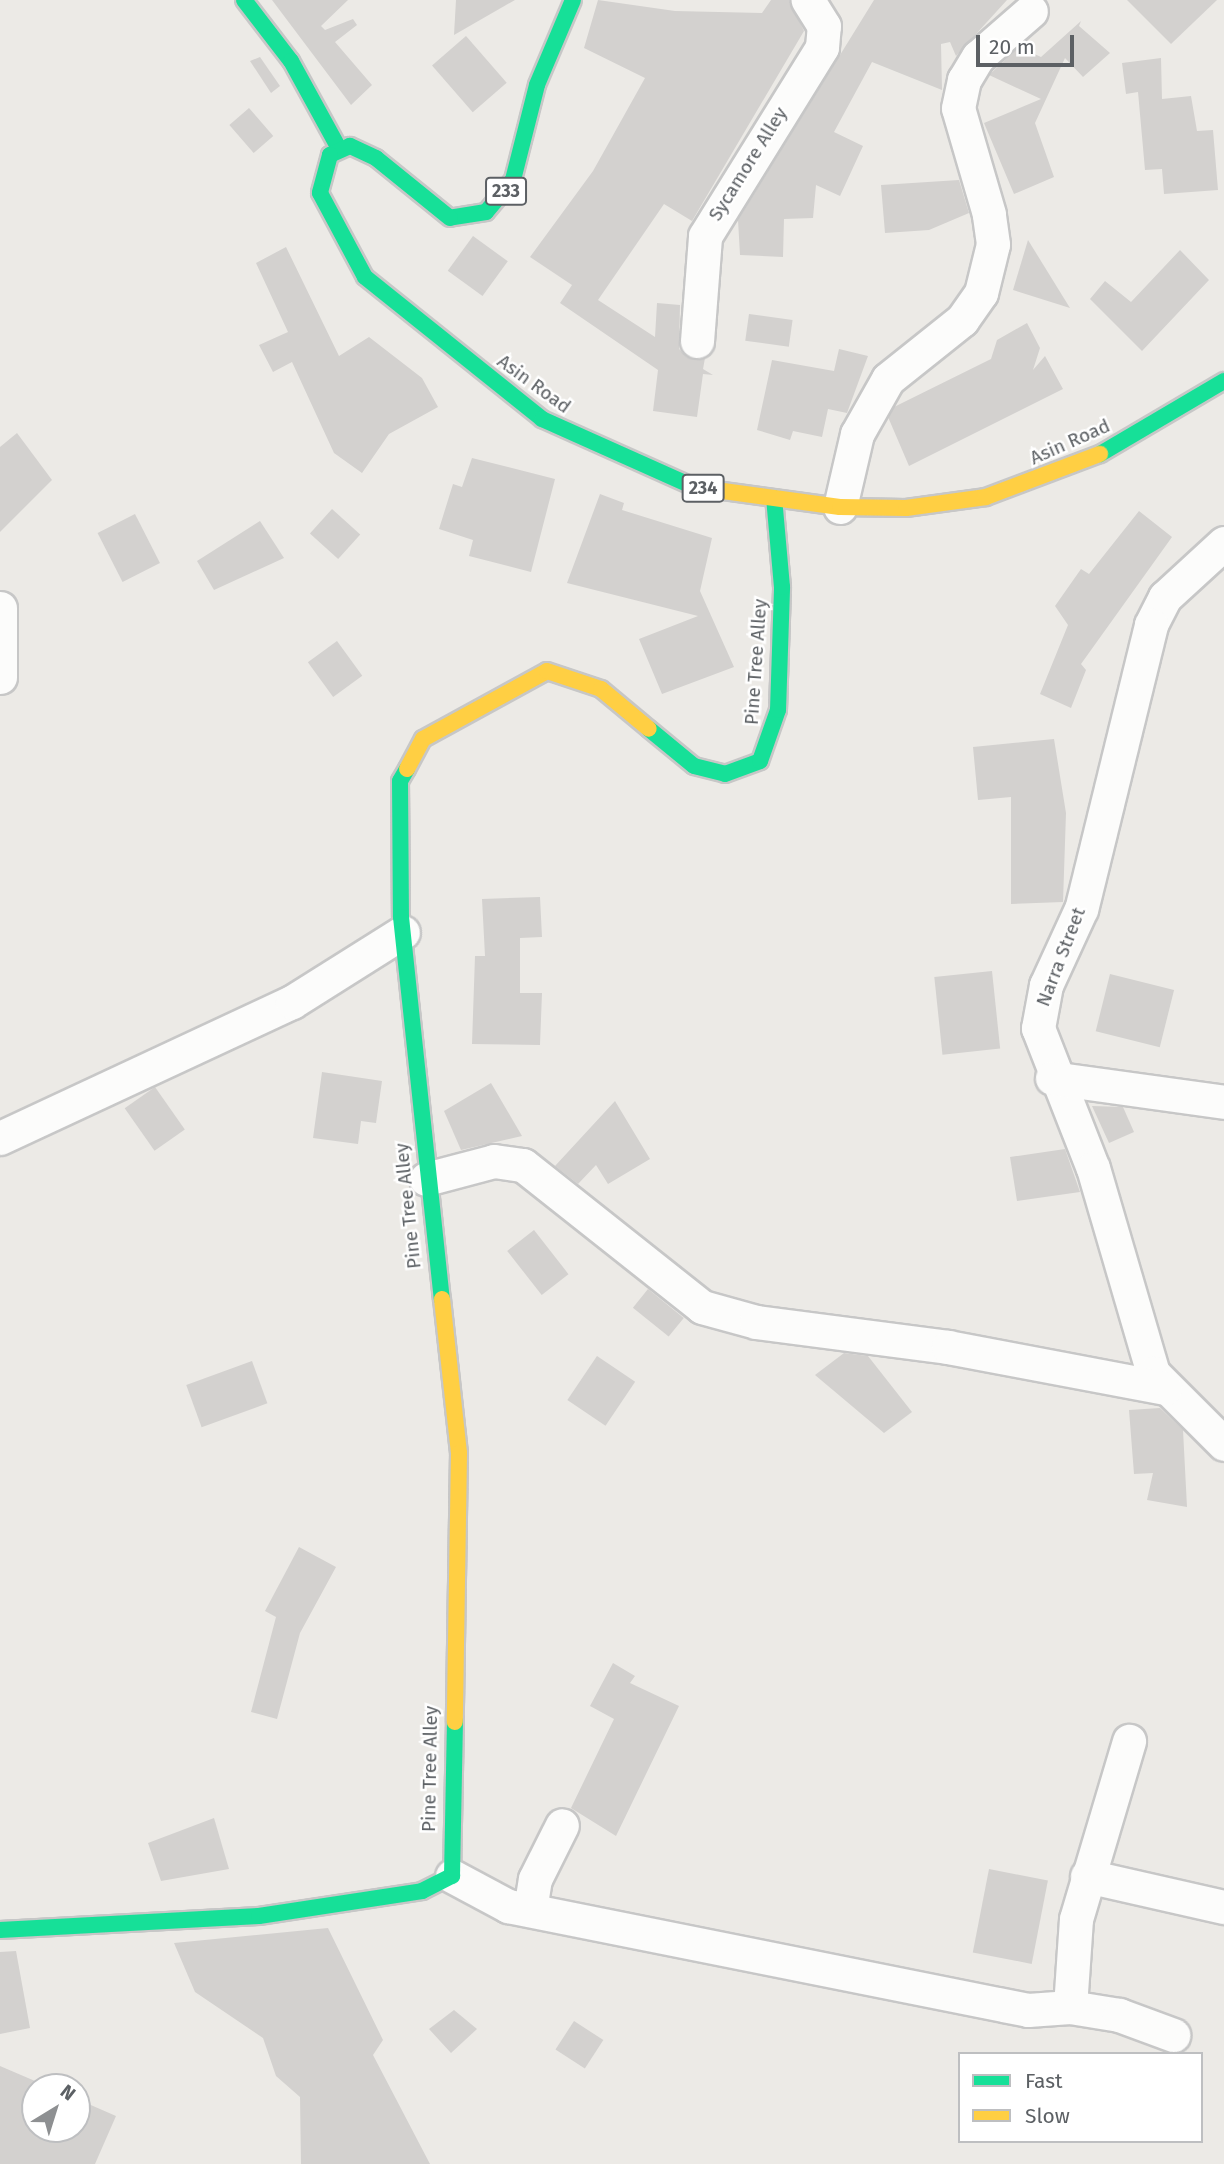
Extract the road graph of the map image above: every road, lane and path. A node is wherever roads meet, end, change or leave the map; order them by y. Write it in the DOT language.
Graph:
graph roads {
  1 [pos="244,0"];
  2 [pos="573,0"];
  3 [pos="808,0"];
  4 [pos="1031,11"];
  5 [pos="338,147"];
  6 [pos="697,341"];
  7 [pos="1224,381"];
  8 [pos="774,498"];
  9 [pos="839,507"];
  10 [pos="1224,543"];
  11 [pos="0,608"];
  12 [pos="0,677"];
  13 [pos="403,932"];
  14 [pos="1052,1077"];
  15 [pos="1224,1102"];
  16 [pos="0,1138"];
  17 [pos="426,1179"];
  18 [pos="1165,1388"];
  19 [pos="1224,1444"];
  20 [pos="1129,1741"];
  21 [pos="562,1825"];
  22 [pos="452,1876"];
  23 [pos="1087,1876"];
  24 [pos="1224,1907"];
  25 [pos="530,1910"];
  26 [pos="0,1930"];
  27 [pos="1070,2007"];
  28 [pos="1173,2035"];
  1 -- 5 [label="street"];
  2 -- 5 [label="street, 233"];
  3 -- 6 [label="street, Sycamore Alley"];
  4 -- 9 [label="street"];
  5 -- 8 [label="street, Asin Road / 234"];
  7 -- 9 [label="street, Asin Road / 234"];
  8 -- 9 [label="street, Asin Road / 234"];
  8 -- 13 [label="street, Pine Tree Alley"];
  10 -- 14 [label="street, Narra Street"];
  11 -- 12 [label="street"];
  13 -- 16 [label="street"];
  13 -- 17 [label="street, Pine Tree Alley"];
  14 -- 15 [label="street"];
  14 -- 18 [label="street, Narra Street"];
  17 -- 18 [label="street"];
  17 -- 22 [label="street, Pine Tree Alley"];
  18 -- 19 [label="street, Narra Street"];
  20 -- 23 [label="street"];
  21 -- 25 [label="street"];
  22 -- 25 [label="street"];
  22 -- 26 [label="street"];
  23 -- 24 [label="street"];
  23 -- 27 [label="street"];
  25 -- 27 [label="street"];
  27 -- 28 [label="street"];
}
